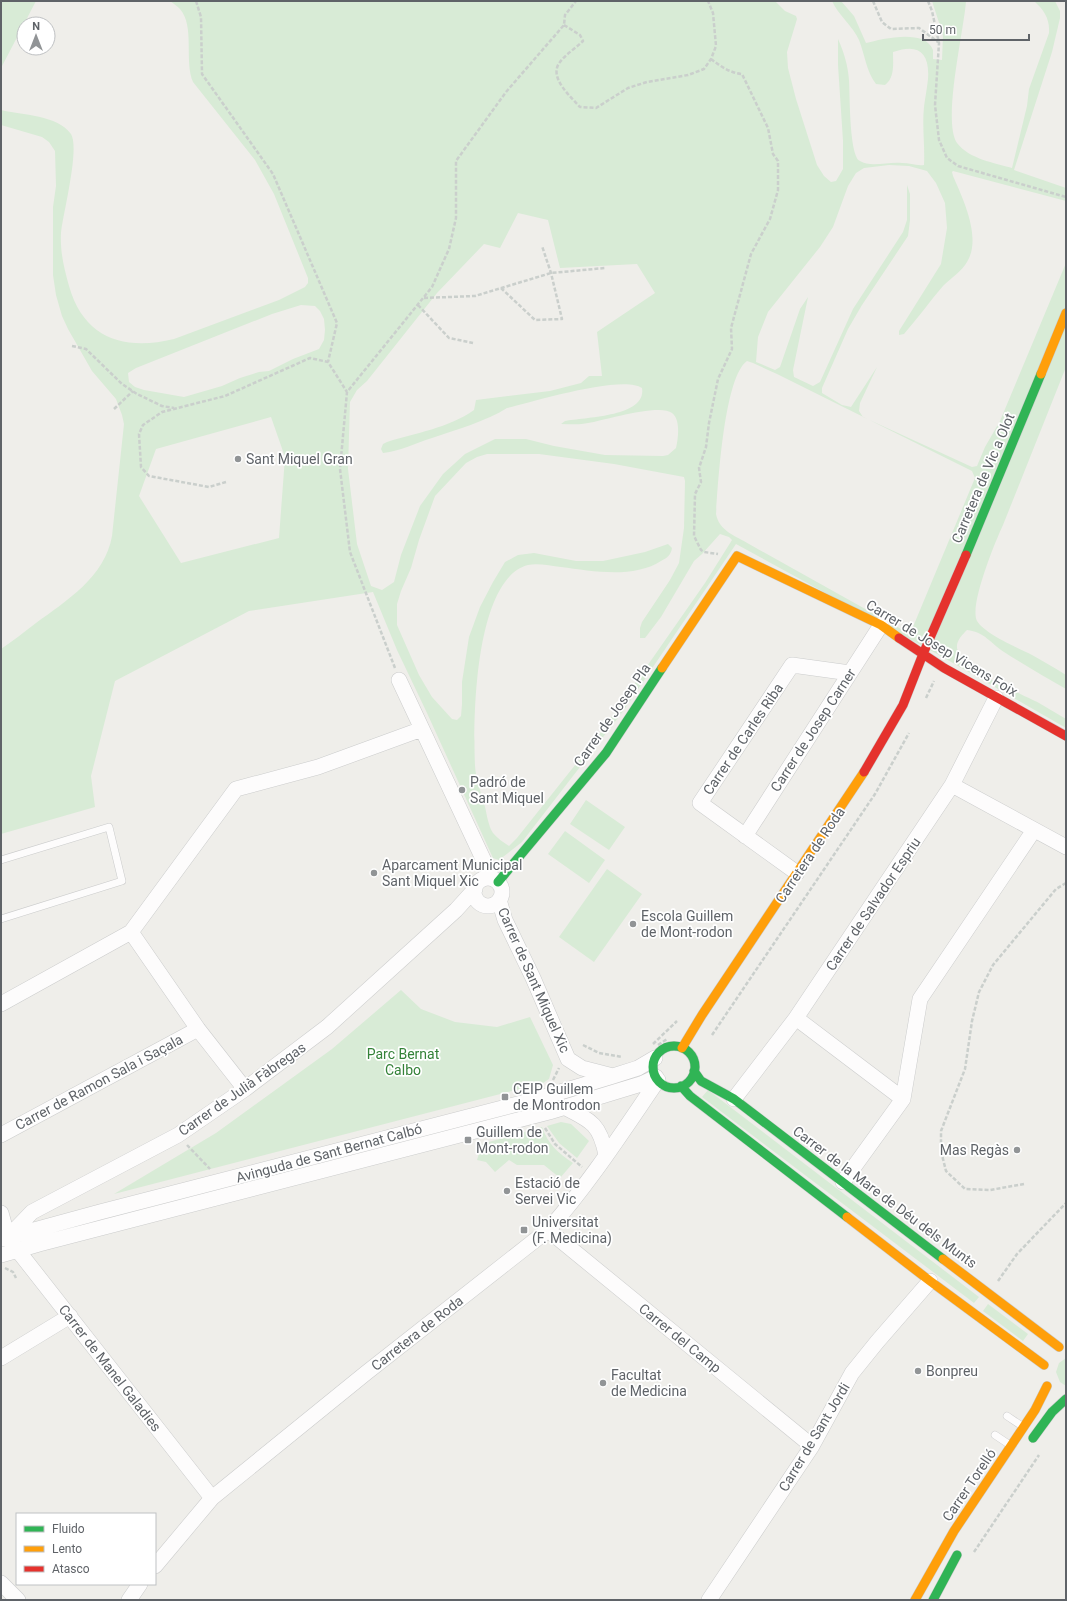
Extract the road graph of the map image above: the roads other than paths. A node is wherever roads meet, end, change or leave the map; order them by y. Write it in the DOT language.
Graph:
graph roads {
  1 [pos="1066,314"];
  2 [pos="736,558"];
  3 [pos="882,625"];
  4 [pos="923,654"];
  5 [pos="850,673"];
  6 [pos="399,680"];
  7 [pos="996,698"];
  8 [pos="422,729"];
  9 [pos="1066,736"];
  10 [pos="952,785"];
  11 [pos="1034,830"];
  12 [pos="745,836"];
  13 [pos="1066,846"];
  14 [pos="1,860"];
  15 [pos="797,873"];
  16 [pos="485,883"];
  17 [pos="499,900"];
  18 [pos="485,905"];
  19 [pos="456,910"];
  20 [pos="1,919"];
  21 [pos="131,932"];
  22 [pos="1,1004"];
  23 [pos="796,1018"];
  24 [pos="198,1029"];
  25 [pos="682,1048"];
  26 [pos="652,1052"];
  27 [pos="694,1071"];
  28 [pos="613,1076"];
  29 [pos="657,1079"];
  30 [pos="681,1086"];
  31 [pos="245,1089"];
  32 [pos="734,1099"];
  33 [pos="903,1099"];
  34 [pos="566,1108"];
  35 [pos="1,1135"];
  36 [pos="606,1155"];
  37 [pos="843,1182"];
  38 [pos="1,1213"];
  39 [pos="548,1230"];
  40 [pos="4,1238"];
  41 [pos="18,1249"];
  42 [pos="1,1255"];
  43 [pos="930,1281"];
  44 [pos="70,1316"];
  45 [pos="1,1358"];
  46 [pos="1050,1363"];
  47 [pos="1066,1398"];
  48 [pos="1007,1416"];
  49 [pos="1024,1428"];
  50 [pos="995,1435"];
  51 [pos="1029,1445"];
  52 [pos="812,1446"];
  53 [pos="1012,1446"];
  54 [pos="212,1498"];
  55 [pos="961,1546"];
  56 [pos="156,1565"];
  57 [pos="1,1583"];
  58 [pos="139,1585"];
  59 [pos="18,1600"];
  60 [pos="128,1600"];
  61 [pos="709,1600"];
  62 [pos="915,1600"];
  63 [pos="933,1600"];
  1 -- 4 [label="street, Carretera de Vic a Olot"];
  2 -- 3 [label="street, Carrer de Josep Vicens Foix"];
  2 -- 16 [label="street, Carrer de Josep Pla"];
  3 -- 4 [label="street, Carrer de Josep Vicens Foix"];
  3 -- 5 [label="street, Carrer de Josep Carner"];
  4 -- 7 [label="street, Carrer de Josep Vicens Foix"];
  4 -- 15 [label="street, Carretera de Roda"];
  5 -- 12 [label="street, Carrer de Josep Carner"];
  5 -- 12 [label="street, Carrer de Carles Riba"];
  6 -- 8 [label="street"];
  7 -- 9 [label="street, Carrer de Josep Vicens Foix"];
  7 -- 10 [label="street, Carrer de Salvador Espriu"];
  8 -- 16 [label="street"];
  8 -- 21 [label="street"];
  10 -- 11 [label="street"];
  10 -- 23 [label="street, Carrer de Salvador Espriu"];
  11 -- 13 [label="street"];
  11 -- 33 [label="street"];
  12 -- 15 [label="street, Carrer de Carles Riba"];
  14 -- 20 [label="lane"];
  15 -- 25 [label="street, Carretera de Roda"];
  16 -- 17 [label="street, Carrer de Sant Miquel Xic"];
  16 -- 18 [label="street"];
  16 -- 19 [label="street, Carrer de Julià Fàbregas"];
  17 -- 18 [label="street"];
  17 -- 28 [label="street, Carrer de Sant Miquel Xic"];
  18 -- 19 [label="street"];
  19 -- 31 [label="street, Carrer de Julià Fàbregas"];
  21 -- 22 [label="street"];
  21 -- 24 [label="street"];
  23 -- 32 [label="street, Carrer de Salvador Espriu"];
  23 -- 33 [label="street"];
  24 -- 31 [label="street"];
  24 -- 35 [label="street, Carrer de Ramon Sala i Saçala"];
  25 -- 26 [label="street"];
  25 -- 27 [label="street"];
  26 -- 28 [label="street, Avinguda de Sant Bernat Calbó"];
  26 -- 29 [label="street"];
  27 -- 30 [label="street"];
  27 -- 32 [label="street, Carrer de la Mare de Déu dels Munts"];
  28 -- 40 [label="street, Avinguda de Sant Bernat Calbó"];
  29 -- 30 [label="street"];
  29 -- 34 [label="street, Avinguda de Sant Bernat Calbó"];
  29 -- 36 [label="street, Carretera de Roda"];
  30 -- 43 [label="street"];
  31 -- 40 [label="street, Carrer de Julià Fàbregas"];
  32 -- 37 [label="street, Carrer de la Mare de Déu dels Munts"];
  33 -- 37 [label="street"];
  34 -- 36 [label="street"];
  34 -- 41 [label="street, Avinguda de Sant Bernat Calbó"];
  36 -- 39 [label="street, Carretera de Roda"];
  37 -- 46 [label="street, Carrer de la Mare de Déu dels Munts"];
  38 -- 40 [label="street"];
  39 -- 52 [label="street, Carrer del Camp"];
  39 -- 54 [label="street, Carretera de Roda"];
  40 -- 41 [label="street, Carrer de Manel Galadies"];
  41 -- 42 [label="street, Avinguda de Sant Bernat Calbó"];
  41 -- 44 [label="street, Carrer de Manel Galadies"];
  43 -- 46 [label="street"];
  43 -- 52 [label="street, Carrer de Sant Jordi"];
  44 -- 45 [label="street"];
  44 -- 54 [label="street, Carrer de Manel Galadies"];
  46 -- 47 [label="street"];
  46 -- 49 [label="street, Carrer Torelló"];
  47 -- 51 [label="street"];
  48 -- 49 [label="lane"];
  49 -- 53 [label="street, Carrer Torelló"];
  50 -- 53 [label="lane"];
  52 -- 61 [label="street, Carrer de Sant Jordi"];
  53 -- 62 [label="street, Carrer Torelló"];
  54 -- 56 [label="street, Carretera de Roda"];
  55 -- 63 [label="street"];
  57 -- 59 [label="street"];
  58 -- 60 [label="street"];
}
